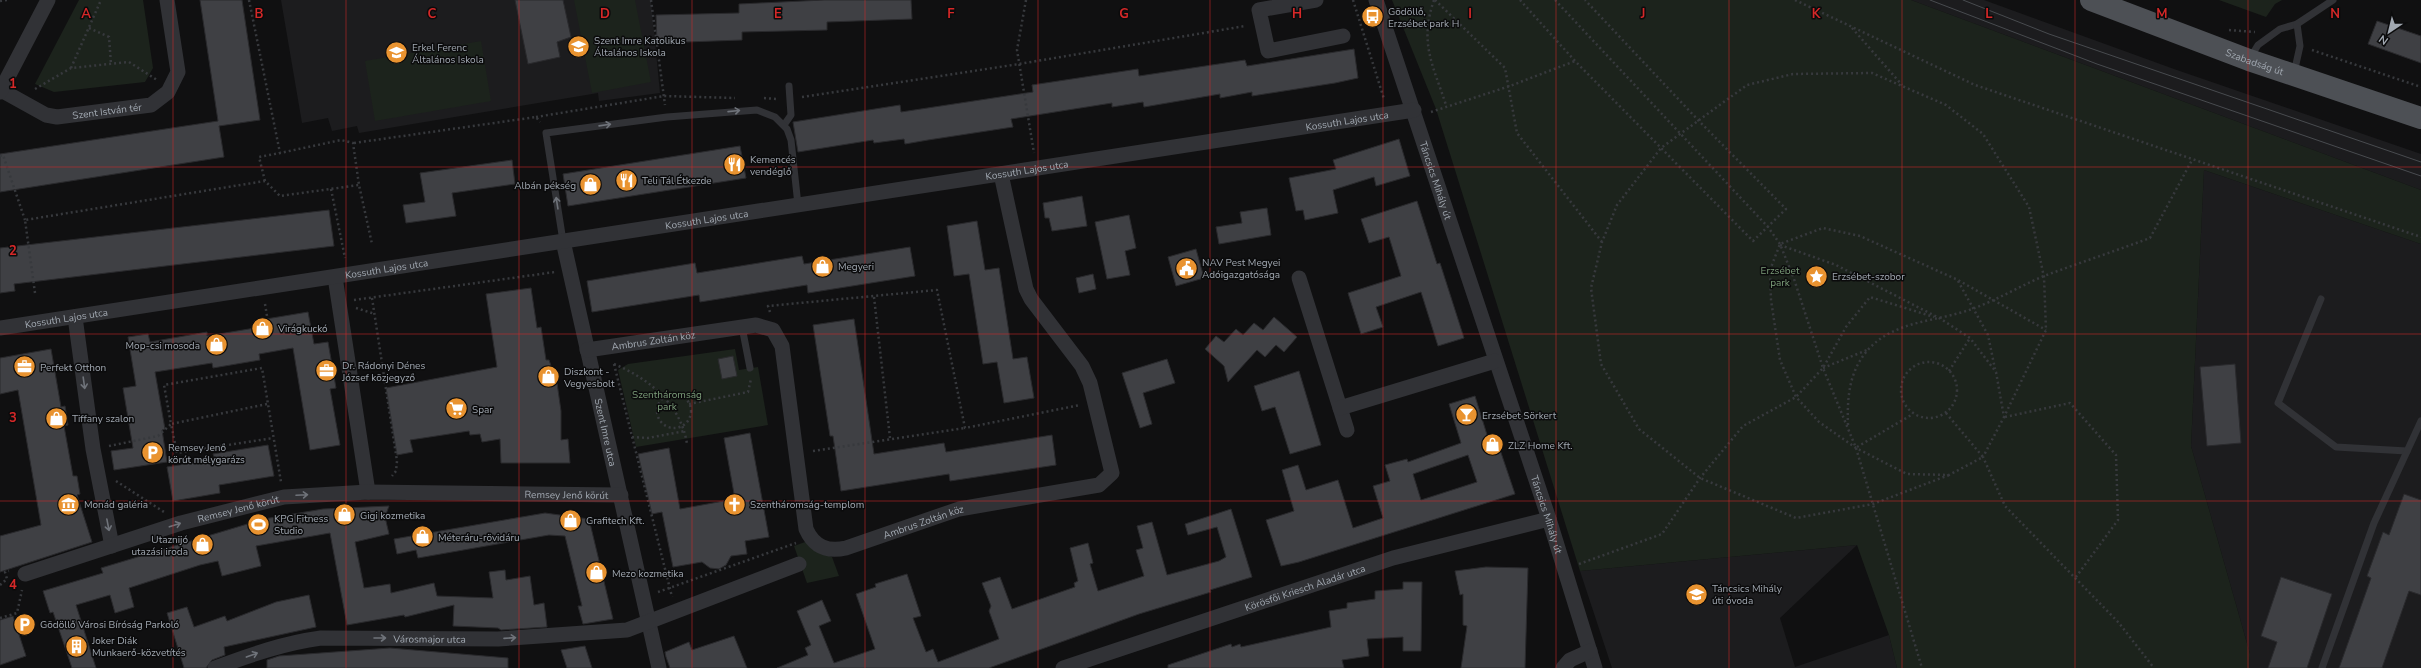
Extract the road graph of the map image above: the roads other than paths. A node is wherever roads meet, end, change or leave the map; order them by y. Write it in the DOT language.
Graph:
graph roads {
  1 [pos="48,0"];
  2 [pos="167,0"];
  3 [pos="1316,0"];
  4 [pos="1376,0"];
  5 [pos="2091,0"];
  6 [pos="2333,0"];
  7 [pos="2297,24"];
  8 [pos="1343,36"];
  9 [pos="2249,60"];
  10 [pos="2294,75"];
  11 [pos="789,86"];
  12 [pos="0,91"];
  13 [pos="1415,115"];
  14 [pos="2421,118"];
  15 [pos="784,125"];
  16 [pos="1000,174"];
  17 [pos="798,205"];
  18 [pos="563,241"];
  19 [pos="342,276"];
  20 [pos="1299,278"];
  21 [pos="2321,299"];
  22 [pos="75,317"];
  23 [pos="742,327"];
  24 [pos="0,328"];
  25 [pos="587,350"];
  26 [pos="1495,361"];
  27 [pos="750,368"];
  28 [pos="1340,408"];
  29 [pos="2421,421"];
  30 [pos="1347,430"];
  31 [pos="2407,451"];
  32 [pos="368,492"];
  33 [pos="621,495"];
  34 [pos="1549,519"];
  35 [pos="112,546"];
  36 [pos="799,564"];
  37 [pos="25,574"];
  38 [pos="648,624"];
  39 [pos="1590,652"];
  40 [pos="215,668"];
  41 [pos="658,668"];
  42 [pos="1064,668"];
  43 [pos="1563,668"];
  44 [pos="1595,668"];
  45 [pos="2322,668"];
  1 -- 12 [label="street, Szent István tér"];
  2 -- 12 [label="street, Szent István tér"];
  3 -- 8 [label="street"];
  4 -- 13 [label="street, Táncsics Mihály út"];
  5 -- 9 [label="main road, Szabadság út"];
  6 -- 7 [label="lane"];
  7 -- 9 [label="lane"];
  7 -- 10 [label="lane"];
  9 -- 10 [label="main road, Szabadság út"];
  10 -- 14 [label="main road, Szabadság út"];
  11 -- 15 [label="lane"];
  13 -- 16 [label="street, Kossuth Lajos utca"];
  13 -- 26 [label="street, Táncsics Mihály út"];
  15 -- 17 [label="lane"];
  18 -- 15 [label="lane, one-way"];
  16 -- 17 [label="street, Kossuth Lajos utca"];
  16 -- 23 [label="street, Ambrus Zoltán köz"];
  17 -- 18 [label="street, Kossuth Lajos utca"];
  18 -- 19 [label="street, Kossuth Lajos utca"];
  18 -- 25 [label="street, Szent Imre utca"];
  19 -- 22 [label="street, Kossuth Lajos utca"];
  19 -- 32 [label="street"];
  20 -- 28 [label="street"];
  21 -- 31 [label="lane"];
  22 -- 24 [label="street, Kossuth Lajos utca"];
  22 -- 35 [label="street, one-way"];
  23 -- 25 [label="street, Ambrus Zoltán köz"];
  23 -- 27 [label="lane"];
  25 -- 33 [label="street, Szent Imre utca"];
  26 -- 28 [label="street"];
  26 -- 34 [label="street, Táncsics Mihály út"];
  28 -- 30 [label="street"];
  29 -- 31 [label="lane"];
  31 -- 45 [label="lane"];
  32 -- 33 [label="street, Remsey Jenő körút"];
  35 -- 32 [label="street, Remsey Jenő körút, one-way"];
  33 -- 38 [label="street, Szent Imre utca"];
  34 -- 39 [label="street, Táncsics Mihály út"];
  34 -- 42 [label="street, Körösfői Kriesch Aladár utca"];
  35 -- 37 [label="street, Remsey Jenő körút"];
  36 -- 38 [label="street"];
  40 -- 38 [label="street, Városmajor utca, one-way"];
  38 -- 41 [label="street, Szent Imre utca"];
  39 -- 43 [label="street"];
  39 -- 44 [label="street, Táncsics Mihály út"];
}
